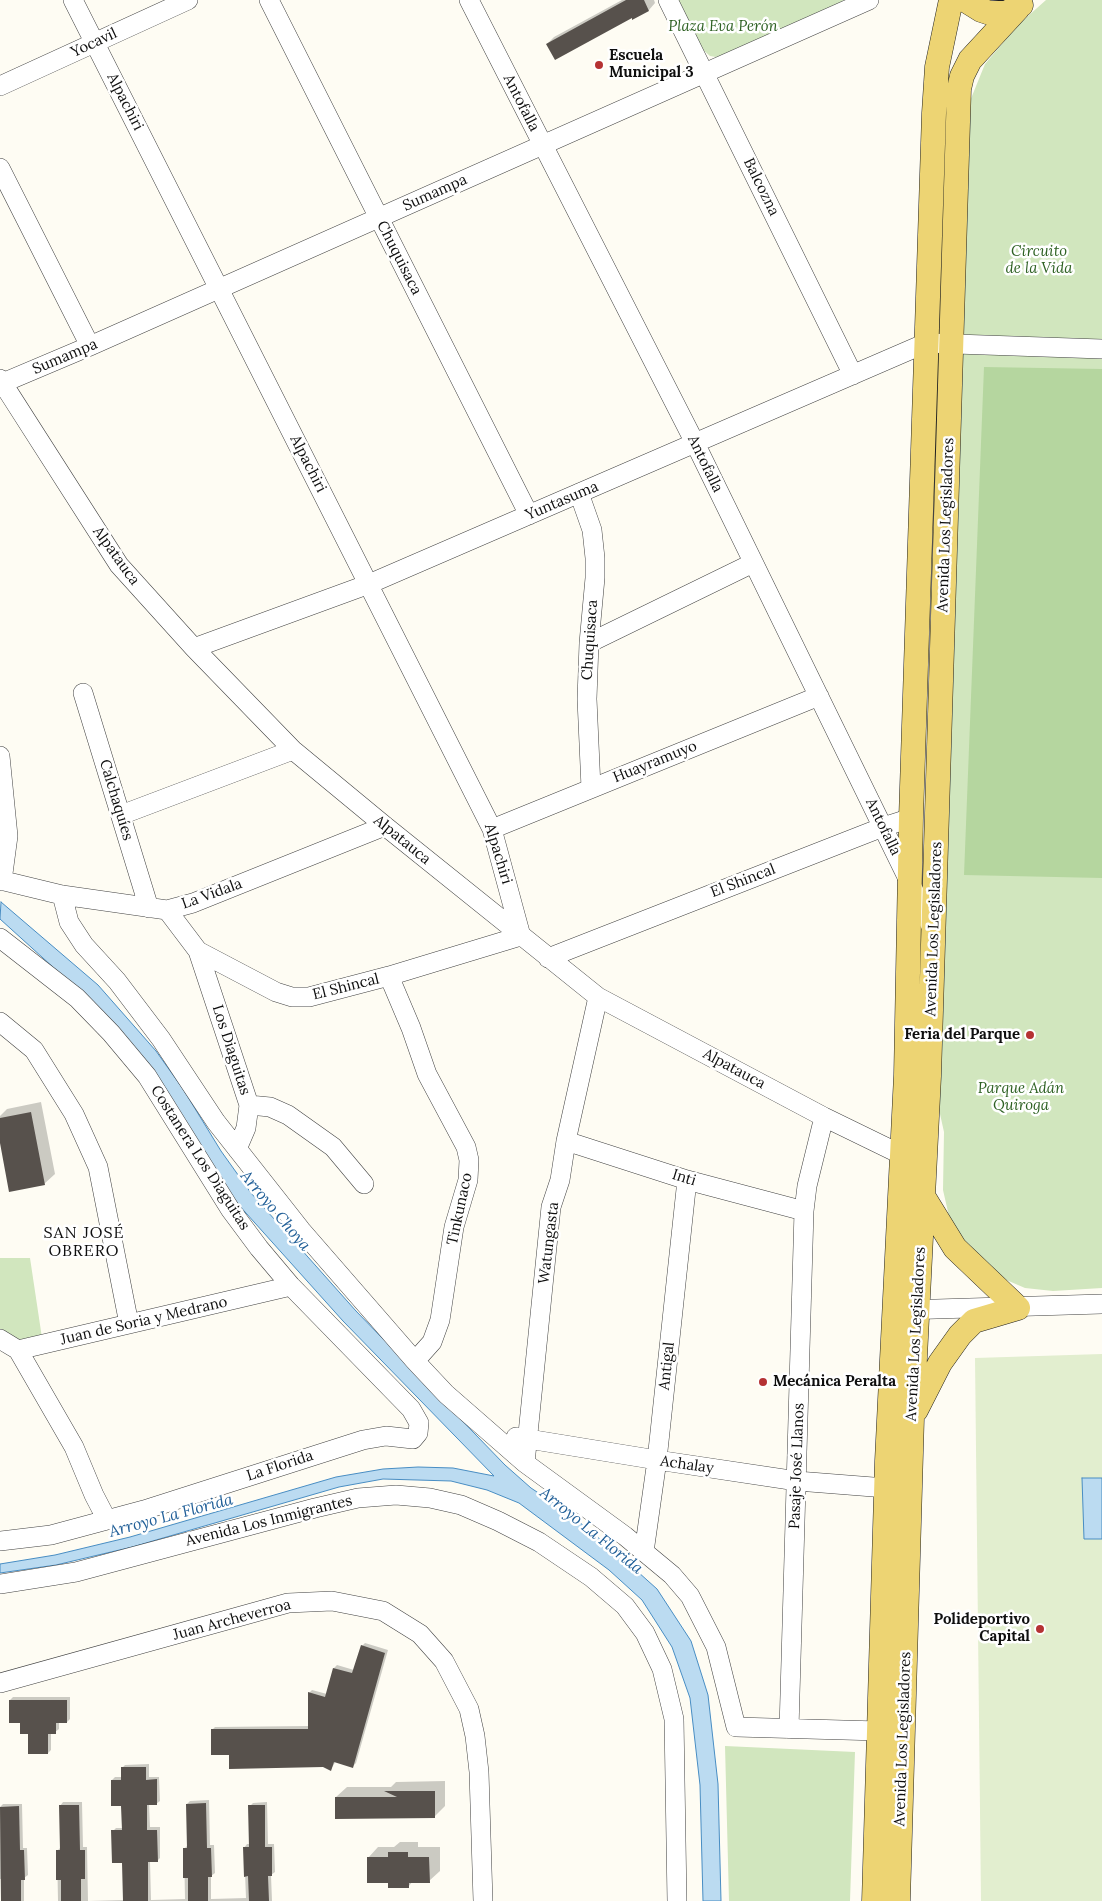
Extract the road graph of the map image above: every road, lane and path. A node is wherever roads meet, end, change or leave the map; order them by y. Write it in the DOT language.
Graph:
graph roads {
  1 [pos="73,0"];
  2 [pos="188,0"];
  3 [pos="268,0"];
  4 [pos="469,0"];
  5 [pos="668,0"];
  6 [pos="951,0"];
  7 [pos="965,0"];
  8 [pos="864,1"];
  9 [pos="1022,4"];
  10 [pos="94,43"];
  11 [pos="705,73"];
  12 [pos="0,86"];
  13 [pos="543,145"];
  14 [pos="0,168"];
  15 [pos="379,218"];
  16 [pos="219,289"];
  17 [pos="926,344"];
  18 [pos="951,344"];
  19 [pos="90,346"];
  20 [pos="1102,349"];
  21 [pos="853,375"];
  22 [pos="1,382"];
  23 [pos="695,444"];
  24 [pos="579,493"];
  25 [pos="529,515"];
  26 [pos="753,563"];
  27 [pos="368,584"];
  28 [pos="589,643"];
  29 [pos="194,648"];
  30 [pos="83,693"];
  31 [pos="819,696"];
  32 [pos="293,750"];
  33 [pos="0,756"];
  34 [pos="591,788"];
  35 [pos="121,815"];
  36 [pos="911,818"];
  37 [pos="385,826"];
  38 [pos="883,827"];
  39 [pos="492,828"];
  40 [pos="0,881"];
  41 [pos="910,884"];
  42 [pos="62,895"];
  43 [pos="158,909"];
  44 [pos="934,931"];
  45 [pos="521,936"];
  46 [pos="0,938"];
  47 [pos="198,951"];
  48 [pos="548,958"];
  49 [pos="389,976"];
  50 [pos="598,997"];
  51 [pos="0,1022"];
  52 [pos="249,1105"];
  53 [pos="824,1116"];
  54 [pos="566,1140"];
  55 [pos="237,1149"];
  56 [pos="913,1156"];
  57 [pos="687,1180"];
  58 [pos="364,1184"];
  59 [pos="923,1196"];
  60 [pos="804,1210"];
  61 [pos="291,1286"];
  62 [pos="1102,1304"];
  63 [pos="1018,1308"];
  64 [pos="905,1310"];
  65 [pos="129,1324"];
  66 [pos="0,1339"];
  67 [pos="18,1350"];
  68 [pos="415,1361"];
  69 [pos="411,1409"];
  70 [pos="912,1418"];
  71 [pos="489,1432"];
  72 [pos="527,1439"];
  73 [pos="657,1460"];
  74 [pos="525,1463"];
  75 [pos="797,1481"];
  76 [pos="886,1488"];
  77 [pos="107,1520"];
  78 [pos="0,1541"];
  79 [pos="644,1552"];
  80 [pos="0,1584"];
  81 [pos="0,1683"];
  82 [pos="789,1729"];
  83 [pos="879,1731"];
  84 [pos="483,1901"];
  85 [pos="678,1901"];
  86 [pos="874,1901"];
  87 [pos="898,1901"];
  1 -- 10 [label="street, Alpachiri"];
  2 -- 10 [label="street, Yocavil"];
  3 -- 15 [label="street, Chuquisaca"];
  4 -- 13 [label="street, Antofalla"];
  5 -- 11 [label="street, Balcozna"];
  6 -- 17 [label="main road, Avenida Los Legisladores"];
  7 -- 9 [label="main road"];
  8 -- 11 [label="street, Sumampa"];
  9 -- 18 [label="main road, Avenida Los Legisladores"];
  10 -- 12 [label="street, Yocavil"];
  10 -- 16 [label="street, Alpachiri"];
  11 -- 13 [label="street, Sumampa"];
  11 -- 21 [label="street, Balcozna"];
  13 -- 15 [label="street, Sumampa"];
  13 -- 23 [label="street, Antofalla"];
  14 -- 19 [label="street"];
  15 -- 16 [label="street, Sumampa"];
  15 -- 25 [label="street, Chuquisaca"];
  16 -- 19 [label="street, Sumampa"];
  16 -- 27 [label="street, Alpachiri"];
  17 -- 18 [label="street"];
  17 -- 21 [label="street, Yuntasuma"];
  17 -- 36 [label="main road, Avenida Los Legisladores"];
  18 -- 20 [label="street"];
  18 -- 44 [label="main road, Avenida Los Legisladores"];
  19 -- 22 [label="street, Sumampa"];
  21 -- 23 [label="street, Yuntasuma"];
  22 -- 29 [label="street, Alpatauca"];
  23 -- 24 [label="street, Yuntasuma"];
  23 -- 26 [label="street, Antofalla"];
  24 -- 25 [label="street, Yuntasuma"];
  24 -- 28 [label="street, Chuquisaca"];
  25 -- 27 [label="street, Yuntasuma"];
  26 -- 28 [label="street"];
  26 -- 31 [label="street, Antofalla"];
  27 -- 29 [label="street, Yuntasuma"];
  27 -- 39 [label="street, Alpachiri"];
  28 -- 34 [label="street, Chuquisaca"];
  29 -- 32 [label="street, Alpatauca"];
  30 -- 35 [label="street, Calchaquíes"];
  31 -- 34 [label="street, Huayramuyo"];
  31 -- 38 [label="street, Antofalla"];
  32 -- 35 [label="street"];
  32 -- 37 [label="street, Alpatauca"];
  33 -- 40 [label="street"];
  34 -- 39 [label="street, Huayramuyo"];
  35 -- 43 [label="street, Calchaquíes"];
  36 -- 38 [label="street, El Shincal"];
  36 -- 41 [label="main road, Avenida Los Legisladores"];
  37 -- 43 [label="street, La Vidala"];
  37 -- 45 [label="street, Alpatauca"];
  38 -- 41 [label="street, Antofalla"];
  38 -- 48 [label="street, El Shincal"];
  39 -- 45 [label="street, Alpachiri"];
  40 -- 42 [label="street, La Vidala"];
  41 -- 44 [label="street, Antofalla"];
  41 -- 56 [label="main road, Avenida Los Legisladores"];
  42 -- 43 [label="street, La Vidala"];
  42 -- 55 [label="street"];
  43 -- 47 [label="street, El Shincal"];
  44 -- 56 [label="main road, Avenida Los Legisladores"];
  45 -- 48 [label="street, Alpatauca"];
  45 -- 49 [label="street, El Shincal"];
  46 -- 61 [label="street, Costanera Los Diaguitas"];
  47 -- 49 [label="street, El Shincal"];
  47 -- 52 [label="street, Los Diaguitas"];
  48 -- 50 [label="street, Alpatauca"];
  49 -- 68 [label="street, Tinkunaco"];
  50 -- 53 [label="street, Alpatauca"];
  50 -- 54 [label="street, Watungasta"];
  51 -- 65 [label="street"];
  52 -- 55 [label="street, Los Diaguitas"];
  52 -- 58 [label="street"];
  53 -- 56 [label="street, Alpatauca"];
  53 -- 60 [label="street, Pasaje José Llanos"];
  54 -- 57 [label="street, Inti"];
  54 -- 72 [label="street, Watungasta"];
  55 -- 68 [label="street"];
  56 -- 59 [label="main road, Avenida Los Legisladores"];
  56 -- 64 [label="main road, Avenida Los Legisladores"];
  57 -- 60 [label="street, Inti"];
  57 -- 73 [label="street, Antigal"];
  59 -- 63 [label="main road"];
  59 -- 64 [label="main road, Avenida Los Legisladores"];
  60 -- 75 [label="street, Pasaje José Llanos"];
  61 -- 65 [label="street, Juan de Soria y Medrano"];
  61 -- 69 [label="street, Costanera Los Diaguitas"];
  62 -- 63 [label="street"];
  63 -- 64 [label="street"];
  63 -- 70 [label="main road"];
  64 -- 70 [label="main road, Avenida Los Legisladores"];
  64 -- 76 [label="main road, Avenida Los Legisladores"];
  65 -- 67 [label="street, Juan de Soria y Medrano"];
  66 -- 67 [label="street"];
  67 -- 77 [label="street"];
  68 -- 71 [label="street"];
  69 -- 77 [label="street, La Florida"];
  70 -- 87 [label="main road, Avenida Los Legisladores"];
  71 -- 72 [label="street, Achalay"];
  71 -- 74 [label="street"];
  72 -- 73 [label="street, Achalay"];
  72 -- 74 [label="street, Watungasta"];
  73 -- 75 [label="street, Achalay"];
  73 -- 79 [label="street, Antigal"];
  74 -- 79 [label="street"];
  75 -- 76 [label="street, Achalay"];
  75 -- 82 [label="street, Pasaje José Llanos"];
  76 -- 83 [label="main road, Avenida Los Legisladores"];
  77 -- 78 [label="street, La Florida"];
  79 -- 82 [label="street"];
  80 -- 85 [label="street, Avenida Los Inmigrantes"];
  81 -- 84 [label="street, Juan Archeverroa"];
  82 -- 83 [label="street"];
  83 -- 86 [label="main road, Avenida Los Legisladores"];
}
